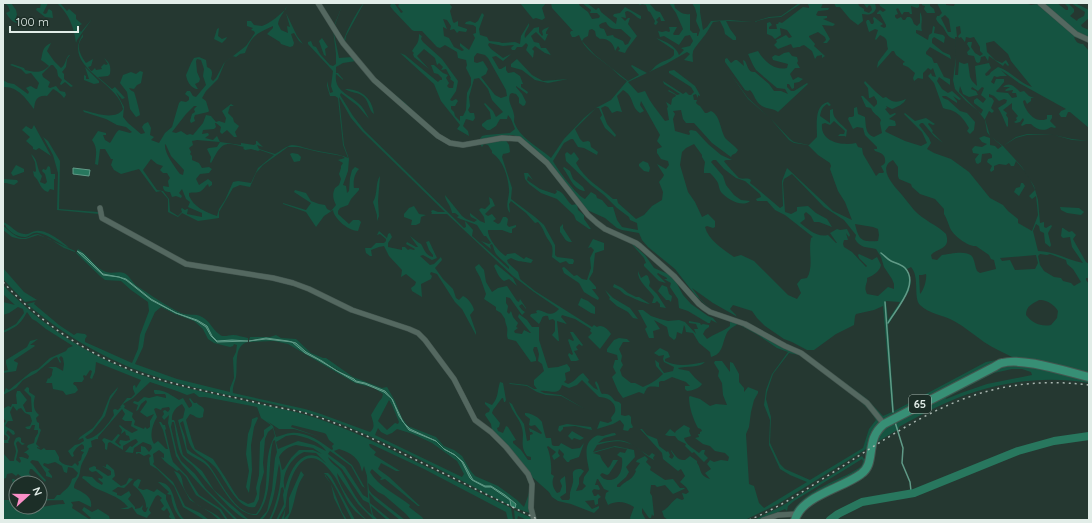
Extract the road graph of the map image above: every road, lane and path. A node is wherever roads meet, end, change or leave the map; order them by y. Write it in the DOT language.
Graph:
graph roads {
  1 [pos="318,3"];
  2 [pos="1040,3"];
  3 [pos="1089,40"];
  4 [pos="100,208"];
  5 [pos="1089,377"];
  6 [pos="884,424"];
  7 [pos="796,517"];
  8 [pos="534,520"];
  9 [pos="763,520"];
  1 -- 6 [label="street"];
  2 -- 3 [label="street"];
  4 -- 8 [label="street"];
  5 -- 6 [label="main road, 65"];
  6 -- 7 [label="main road, 65"];
  7 -- 9 [label="street"];
}
